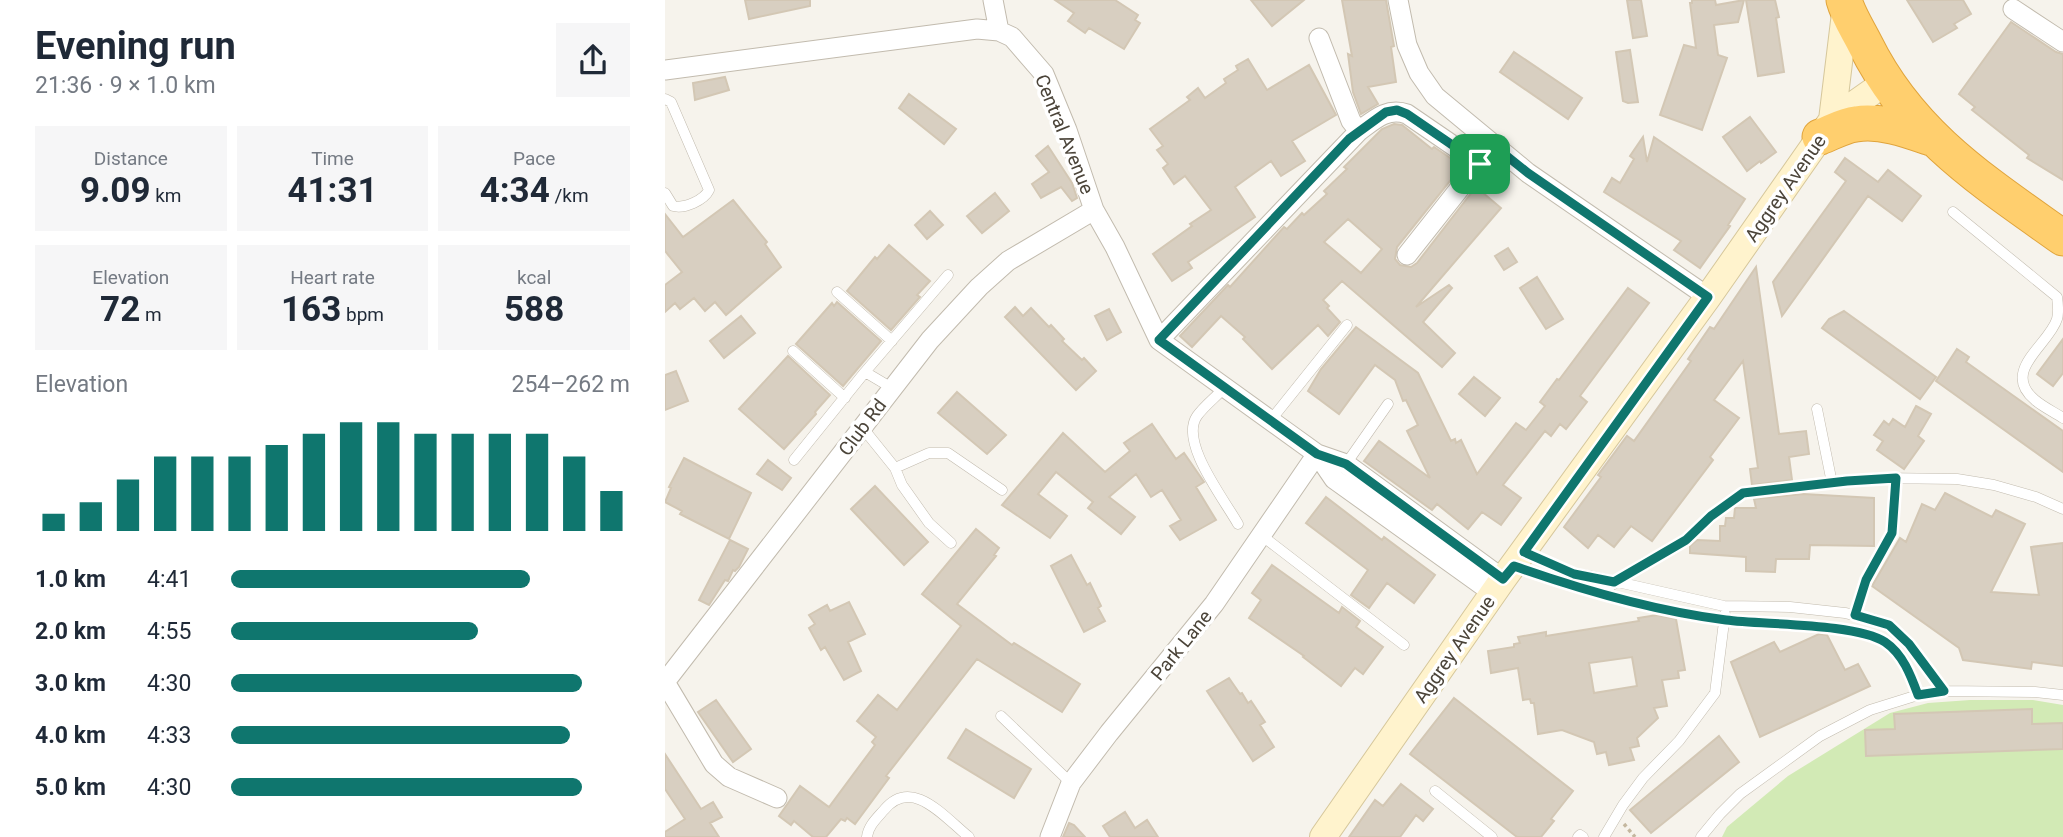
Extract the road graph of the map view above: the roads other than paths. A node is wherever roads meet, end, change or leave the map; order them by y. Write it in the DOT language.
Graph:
graph roads {
  1 [pos="993,0"];
  2 [pos="1398,0"];
  3 [pos="1851,2"];
  4 [pos="2013,9"];
  5 [pos="999,31"];
  6 [pos="1319,38"];
  7 [pos="2063,42"];
  8 [pos="665,70"];
  9 [pos="1885,82"];
  10 [pos="665,99"];
  11 [pos="1826,129"];
  12 [pos="1359,131"];
  13 [pos="1931,138"];
  14 [pos="1493,145"];
  15 [pos="1480,164"];
  16 [pos="665,193"];
  17 [pos="1094,210"];
  18 [pos="1953,212"];
  19 [pos="2063,217"];
  20 [pos="2063,238"];
  21 [pos="1407,255"];
  22 [pos="949,275"];
  23 [pos="837,292"];
  24 [pos="1708,297"];
  25 [pos="1347,325"];
  26 [pos="1159,340"];
  27 [pos="892,341"];
  28 [pos="793,351"];
  29 [pos="865,372"];
  30 [pos="892,388"];
  31 [pos="1224,388"];
  32 [pos="845,398"];
  33 [pos="1388,404"];
  34 [pos="1817,409"];
  35 [pos="2063,418"];
  36 [pos="1270,421"];
  37 [pos="861,427"];
  38 [pos="1317,454"];
  39 [pos="794,460"];
  40 [pos="1346,464"];
  41 [pos="895,468"];
  42 [pos="1896,478"];
  43 [pos="1832,483"];
  44 [pos="1002,490"];
  45 [pos="2063,509"];
  46 [pos="1238,524"];
  47 [pos="1261,535"];
  48 [pos="951,543"];
  49 [pos="1447,548"];
  50 [pos="1509,572"];
  51 [pos="1614,582"];
  52 [pos="1602,592"];
  53 [pos="1724,606"];
  54 [pos="1855,615"];
  55 [pos="1725,620"];
  56 [pos="1404,645"];
  57 [pos="665,682"];
  58 [pos="1944,691"];
  59 [pos="1918,695"];
  60 [pos="2063,695"];
  61 [pos="1001,716"];
  62 [pos="1071,783"];
  63 [pos="1435,791"];
  64 [pos="777,798"];
  65 [pos="1053,830"];
  66 [pos="1700,836"];
  67 [pos="867,837"];
  68 [pos="969,837"];
  69 [pos="1039,837"];
  70 [pos="1323,837"];
  71 [pos="1492,837"];
  72 [pos="1604,837"];
  1 -- 5 [label="street"];
  2 -- 14 [label="street"];
  3 -- 9 [label="highway"];
  3 -- 11 [label="street"];
  3 -- 19 [label="highway"];
  4 -- 7 [label="street"];
  5 -- 8 [label="street"];
  5 -- 17 [label="street, Central Avenue"];
  6 -- 12 [label="street"];
  9 -- 11 [label="street"];
  9 -- 13 [label="highway"];
  10 -- 16 [label="lane"];
  11 -- 13 [label="highway"];
  11 -- 24 [label="street, Aggrey Avenue"];
  12 -- 15 [label="street"];
  12 -- 26 [label="street"];
  13 -- 20 [label="highway"];
  14 -- 15 [label="street"];
  14 -- 24 [label="street"];
  15 -- 21 [label="street"];
  17 -- 26 [label="street, Central Avenue"];
  17 -- 30 [label="street, Club Rd"];
  18 -- 35 [label="lane"];
  22 -- 27 [label="lane"];
  23 -- 27 [label="lane"];
  24 -- 50 [label="street, Aggrey Avenue"];
  25 -- 36 [label="lane"];
  26 -- 31 [label="street, Central Avenue"];
  27 -- 29 [label="lane"];
  28 -- 32 [label="lane"];
  29 -- 30 [label="lane"];
  29 -- 32 [label="lane"];
  30 -- 37 [label="street, Club Rd"];
  31 -- 36 [label="street, Central Avenue"];
  31 -- 46 [label="lane"];
  32 -- 39 [label="lane"];
  33 -- 40 [label="lane"];
  34 -- 43 [label="lane"];
  36 -- 38 [label="street, Central Avenue"];
  37 -- 41 [label="lane"];
  37 -- 57 [label="street, Club Rd"];
  38 -- 40 [label="street, Central Avenue"];
  38 -- 47 [label="street, Park Lane"];
  38 -- 49 [label="street, Central Avenue"];
  40 -- 49 [label="street, Central Avenue"];
  41 -- 44 [label="lane"];
  41 -- 48 [label="lane"];
  42 -- 43 [label="lane"];
  42 -- 45 [label="lane"];
  42 -- 54 [label="lane"];
  43 -- 51 [label="lane"];
  47 -- 56 [label="lane"];
  47 -- 62 [label="street, Park Lane"];
  49 -- 50 [label="street, Central Avenue"];
  50 -- 51 [label="lane"];
  50 -- 52 [label="lane"];
  50 -- 70 [label="street, Aggrey Avenue"];
  51 -- 52 [label="lane"];
  51 -- 53 [label="lane"];
  52 -- 55 [label="lane"];
  53 -- 54 [label="lane"];
  53 -- 55 [label="lane"];
  54 -- 58 [label="lane"];
  55 -- 59 [label="lane"];
  55 -- 72 [label="lane"];
  57 -- 64 [label="street"];
  58 -- 59 [label="lane"];
  58 -- 60 [label="lane"];
  59 -- 66 [label="lane"];
  61 -- 62 [label="lane"];
  62 -- 65 [label="street, Park Lane"];
  63 -- 71 [label="lane"];
  65 -- 69 [label="lane"];
  67 -- 68 [label="lane"];
}
